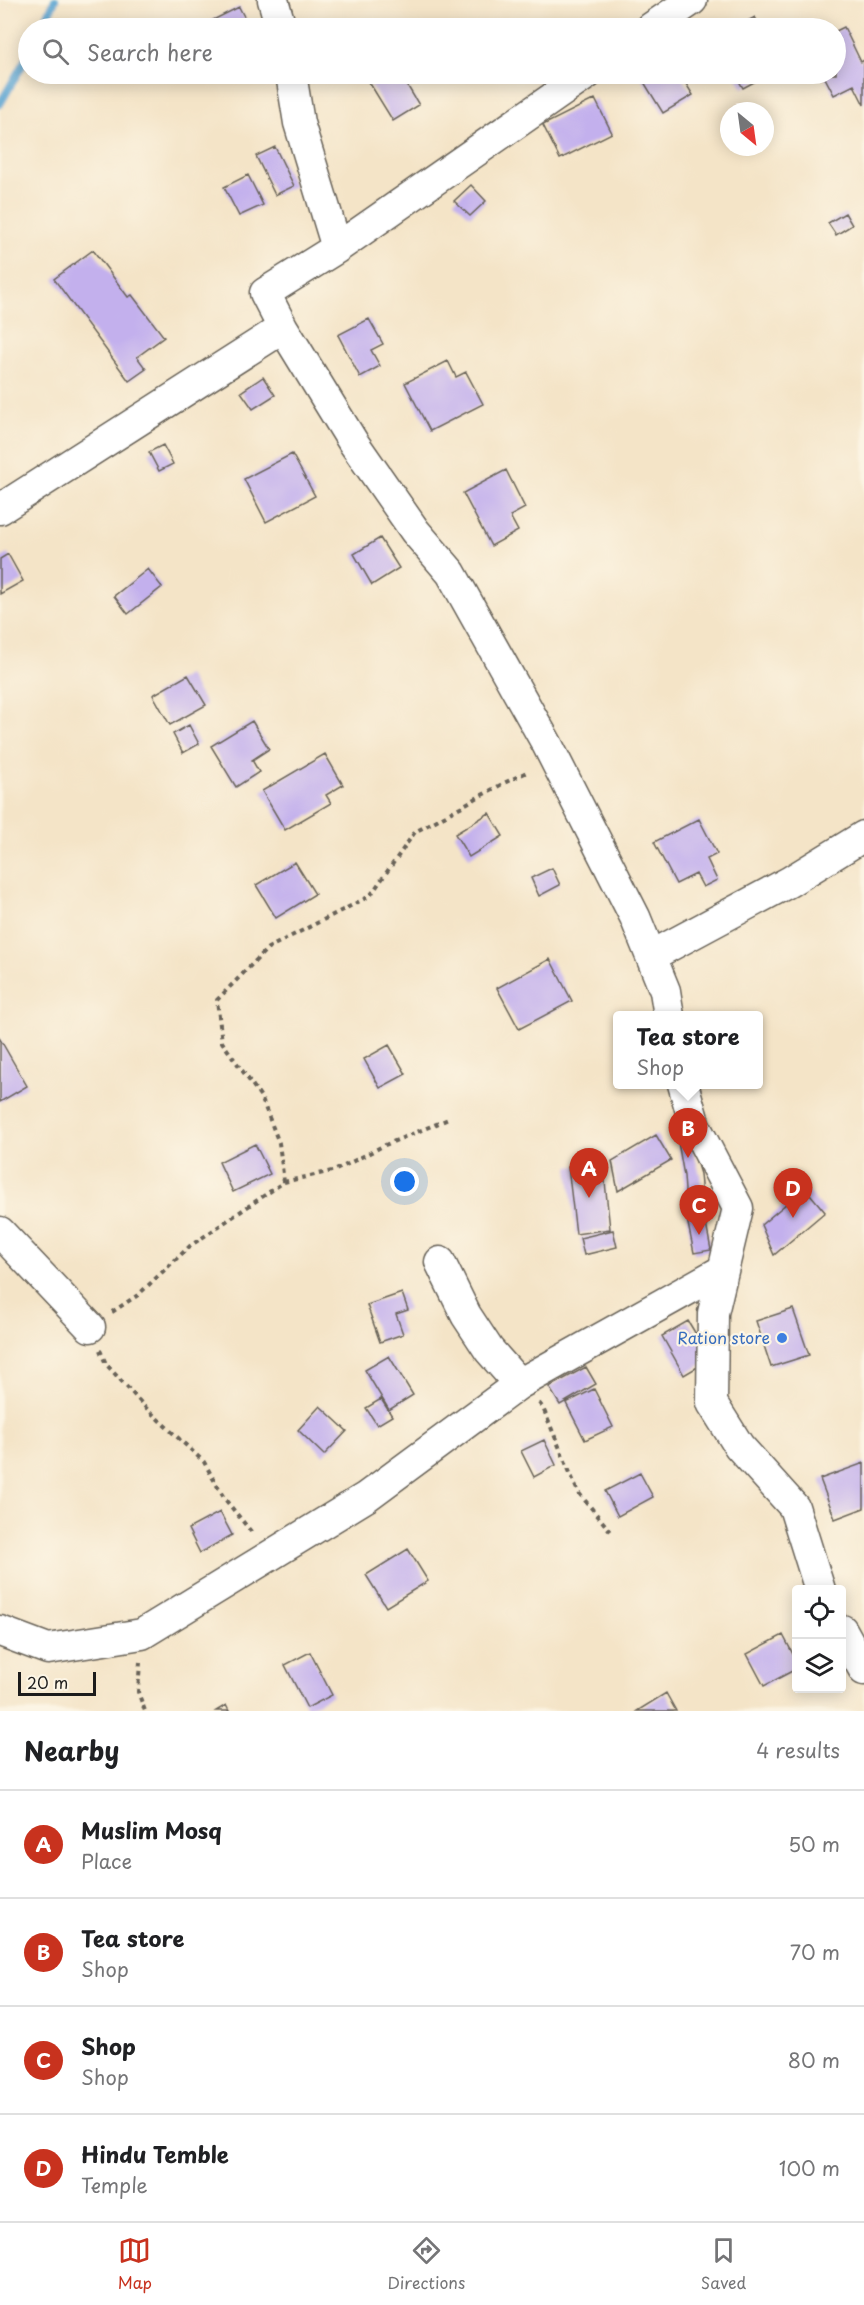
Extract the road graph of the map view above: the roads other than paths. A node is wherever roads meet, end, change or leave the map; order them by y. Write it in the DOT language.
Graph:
graph roads {
  1 [pos="273,0"];
  2 [pos="692,0"];
  3 [pos="278,18"];
  4 [pos="666,18"];
  5 [pos="293,84"];
  6 [pos="573,84"];
  7 [pos="337,248"];
  8 [pos="283,328"];
  9 [pos="0,509"];
  10 [pos="864,836"];
  11 [pos="651,956"];
  12 [pos="668,1011"];
  13 [pos="684,1089"];
  14 [pos="0,1232"];
  15 [pos="440,1262"];
  16 [pos="723,1270"];
  17 [pos="90,1327"];
  18 [pos="519,1384"];
  19 [pos="818,1585"];
  20 [pos="0,1631"];
  21 [pos="846,1637"];
  22 [pos="864,1670"];
  1 -- 3 [label="street"];
  2 -- 4 [label="street"];
  5 -- 7 [label="street"];
  6 -- 7 [label="street"];
  7 -- 8 [label="street"];
  8 -- 9 [label="street"];
  8 -- 11 [label="street"];
  10 -- 11 [label="street"];
  11 -- 12 [label="street"];
  13 -- 16 [label="street"];
  14 -- 17 [label="street"];
  15 -- 18 [label="street"];
  16 -- 18 [label="street"];
  16 -- 19 [label="street"];
  18 -- 20 [label="street"];
  21 -- 22 [label="street"];
}
